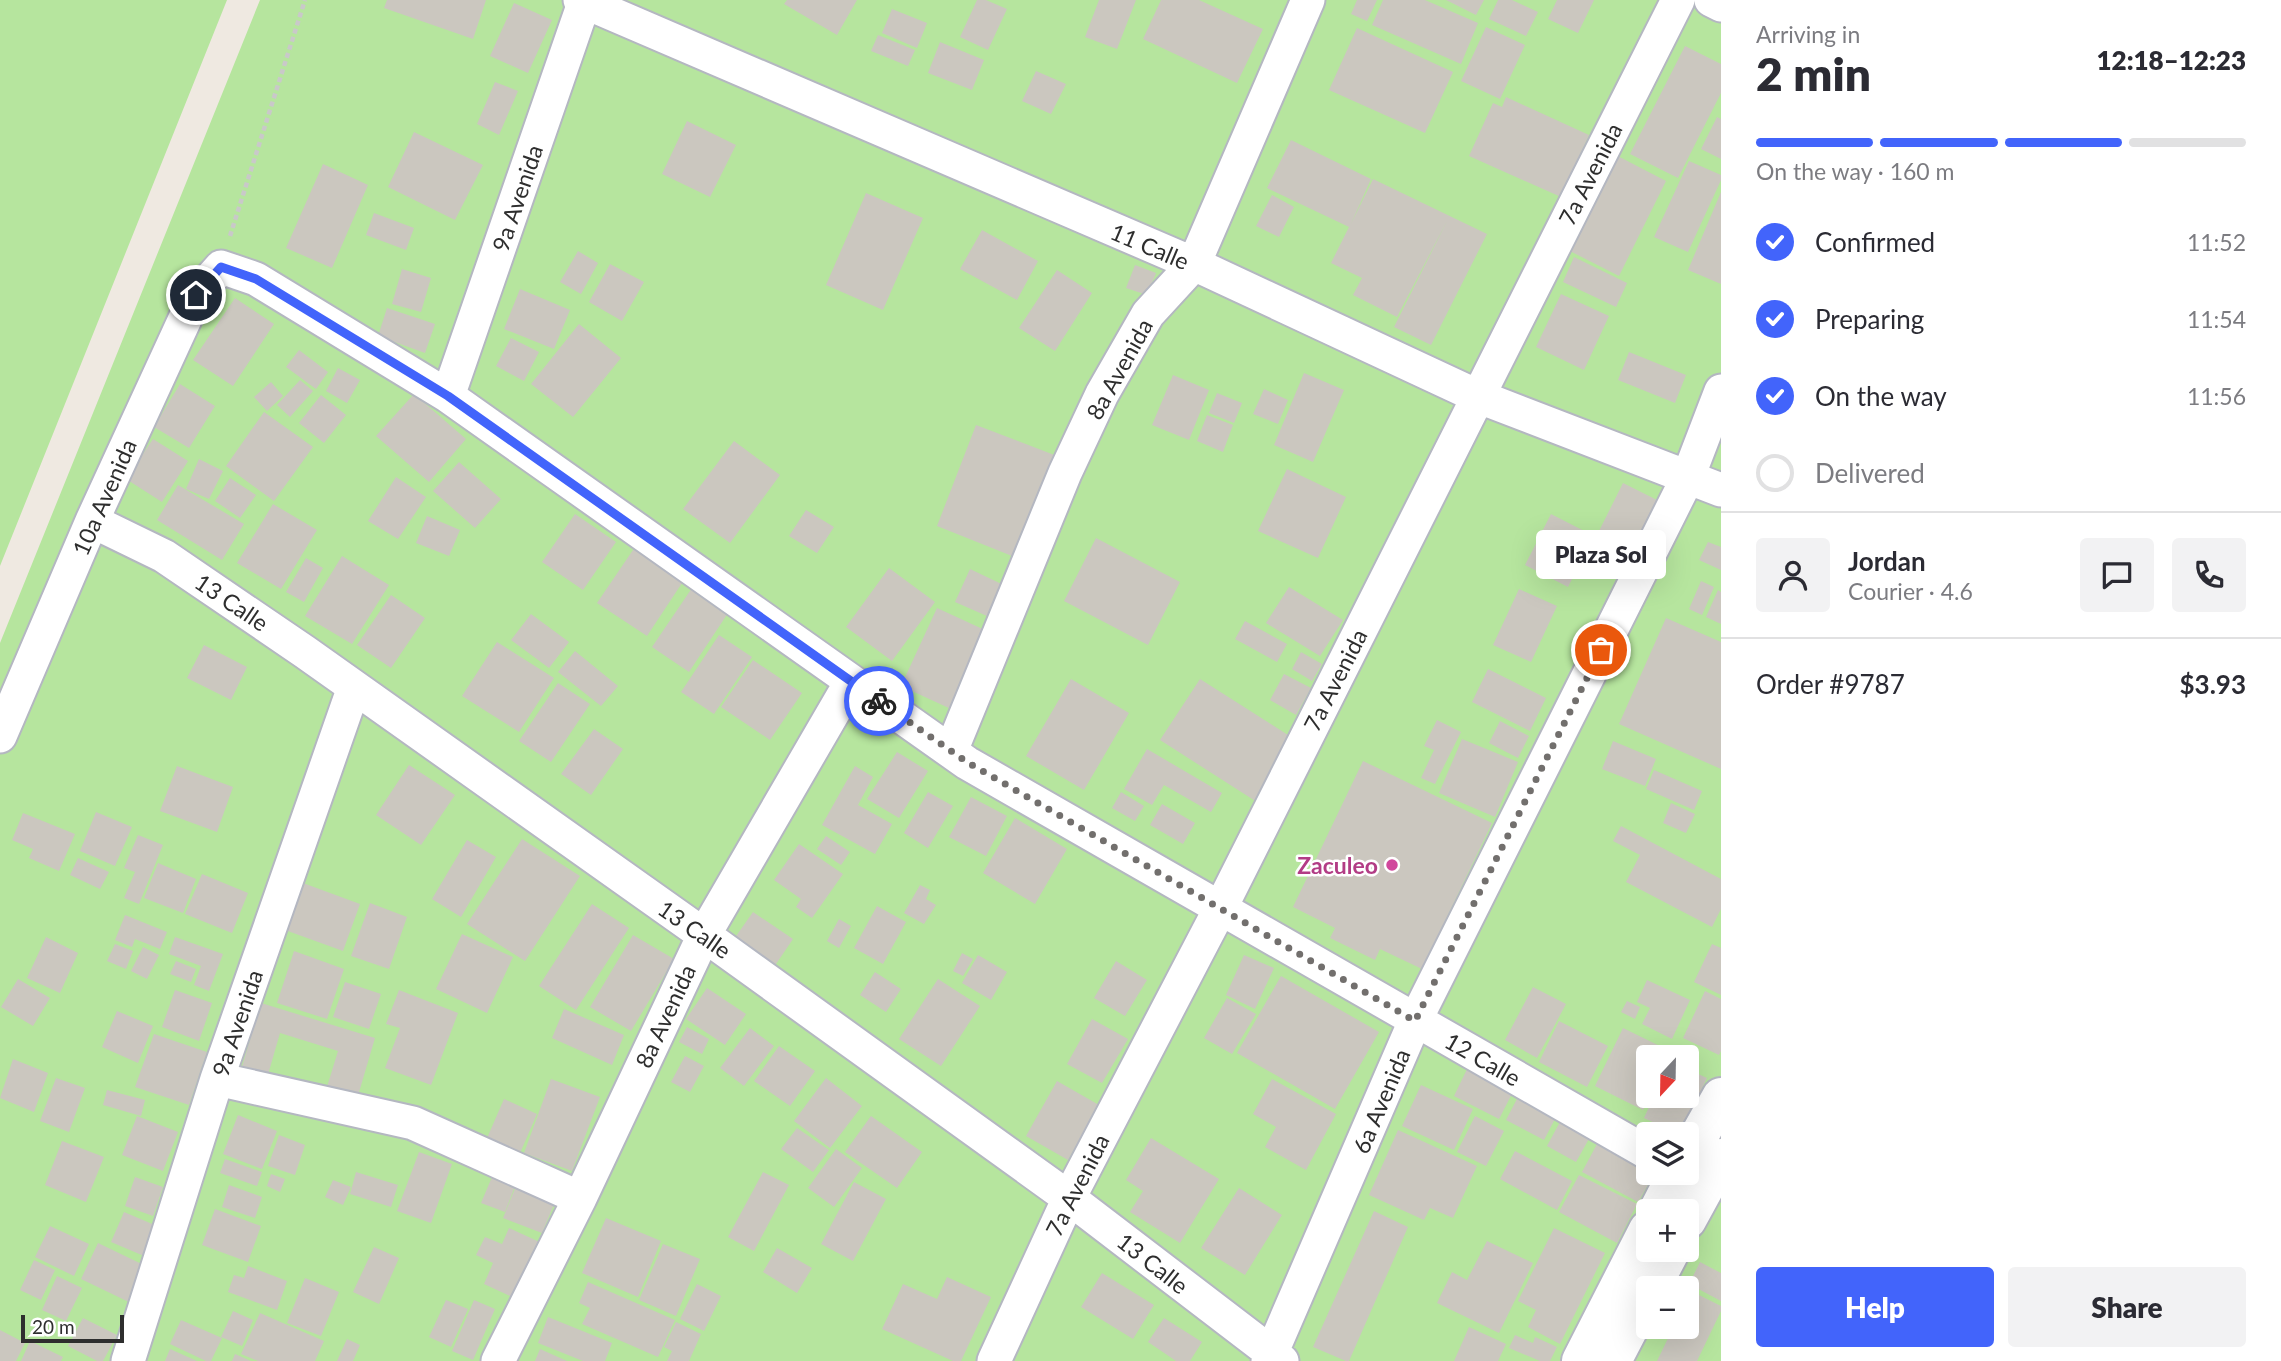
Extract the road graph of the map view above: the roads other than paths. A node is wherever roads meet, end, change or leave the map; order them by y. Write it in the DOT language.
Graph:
graph roads {
  1 [pos="1308,0"];
  2 [pos="1678,0"];
  3 [pos="1711,0"];
  4 [pos="583,1"];
  5 [pos="1721,5"];
  6 [pos="1194,264"];
  7 [pos="221,267"];
  8 [pos="1721,391"];
  9 [pos="448,396"];
  10 [pos="1477,396"];
  11 [pos="1688,477"];
  12 [pos="1721,490"];
  13 [pos="92,521"];
  14 [pos="851,681"];
  15 [pos="354,687"];
  16 [pos="0,736"];
  17 [pos="951,751"];
  18 [pos="1220,909"];
  19 [pos="704,935"];
  20 [pos="1415,1021"];
  21 [pos="217,1079"];
  22 [pos="1721,1097"];
  23 [pos="1636,1146"];
  24 [pos="1699,1174"];
  25 [pos="1692,1185"];
  26 [pos="580,1198"];
  27 [pos="1069,1198"];
  28 [pos="1674,1199"];
  29 [pos="1636,1253"];
  30 [pos="1636,1316"];
  31 [pos="1274,1359"];
  32 [pos="128,1361"];
  33 [pos="498,1361"];
  34 [pos="993,1361"];
  35 [pos="1581,1361"];
  36 [pos="1612,1361"];
  1 -- 6 [label="street, 8a Avenida"];
  2 -- 10 [label="street, 7a Avenida"];
  3 -- 5 [label="street"];
  4 -- 6 [label="street, 11 Calle"];
  4 -- 9 [label="street, 9a Avenida"];
  6 -- 10 [label="street, 11 Calle"];
  6 -- 17 [label="street, 8a Avenida"];
  7 -- 9 [label="street, 12 Calle"];
  7 -- 13 [label="street, 10a Avenida"];
  8 -- 11 [label="street, 6a Avenida"];
  9 -- 14 [label="street, 12 Calle"];
  10 -- 11 [label="street, 11 Calle"];
  10 -- 18 [label="street, 7a Avenida"];
  11 -- 12 [label="street, 11 Calle"];
  11 -- 20 [label="street, 6a Avenida"];
  13 -- 15 [label="street, 13 Calle"];
  13 -- 16 [label="street, 10a Avenida"];
  14 -- 17 [label="street, 12 Calle"];
  14 -- 19 [label="street, 8a Avenida"];
  15 -- 19 [label="street, 13 Calle"];
  15 -- 21 [label="street, 9a Avenida"];
  17 -- 18 [label="street, 12 Calle"];
  18 -- 20 [label="street, 12 Calle"];
  18 -- 27 [label="street, 7a Avenida"];
  19 -- 26 [label="street, 8a Avenida"];
  19 -- 27 [label="street, 13 Calle"];
  20 -- 23 [label="street, 12 Calle"];
  20 -- 31 [label="street, 6a Avenida"];
  21 -- 26 [label="street"];
  21 -- 32 [label="street, 9a Avenida"];
  22 -- 24 [label="street"];
  25 -- 28 [label="street"];
  26 -- 33 [label="street, 8a Avenida"];
  27 -- 31 [label="street, 13 Calle"];
  27 -- 34 [label="street, 7a Avenida"];
  29 -- 35 [label="street"];
  30 -- 36 [label="street"];
}
